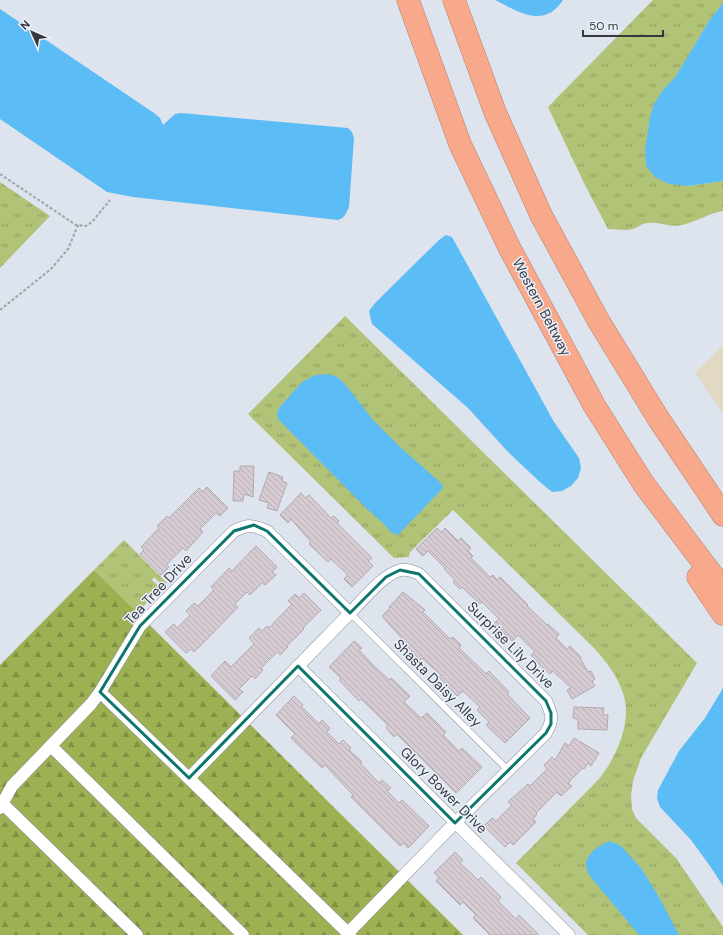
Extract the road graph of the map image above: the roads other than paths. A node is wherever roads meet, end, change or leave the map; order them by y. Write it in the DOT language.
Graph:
graph roads {
  1 [pos="409,4"];
  2 [pos="456,8"];
  3 [pos="643,483"];
  4 [pos="719,509"];
  5 [pos="723,589"];
  6 [pos="350,613"];
  7 [pos="723,614"];
  8 [pos="298,666"];
  9 [pos="100,692"];
  10 [pos="51,746"];
  11 [pos="508,770"];
  12 [pos="189,778"];
  13 [pos="2,806"];
  14 [pos="455,823"];
  15 [pos="349,934"];
  16 [pos="137,935"];
  17 [pos="243,935"];
  18 [pos="569,935"];
  1 -- 3 [label="highway, Western Beltway"];
  2 -- 4 [label="highway"];
  3 -- 5 [label="highway, Western Beltway"];
  3 -- 7 [label="highway"];
  6 -- 8 [label="street"];
  6 -- 9 [label="street, Tea Tree Drive"];
  6 -- 11 [label="lane, Shasta Daisy Alley"];
  6 -- 11 [label="street, Surprise Lily Drive"];
  8 -- 12 [label="street"];
  8 -- 14 [label="street, Glory Bower Drive"];
  9 -- 10 [label="street, Tea Tree Drive"];
  9 -- 12 [label="street"];
  10 -- 13 [label="street, Tea Tree Drive"];
  10 -- 17 [label="street"];
  11 -- 14 [label="street, Surprise Lily Drive"];
  12 -- 15 [label="street"];
  13 -- 16 [label="street"];
  14 -- 15 [label="street, Surprise Lily Drive"];
  14 -- 18 [label="street, Glory Bower Drive"];
}
